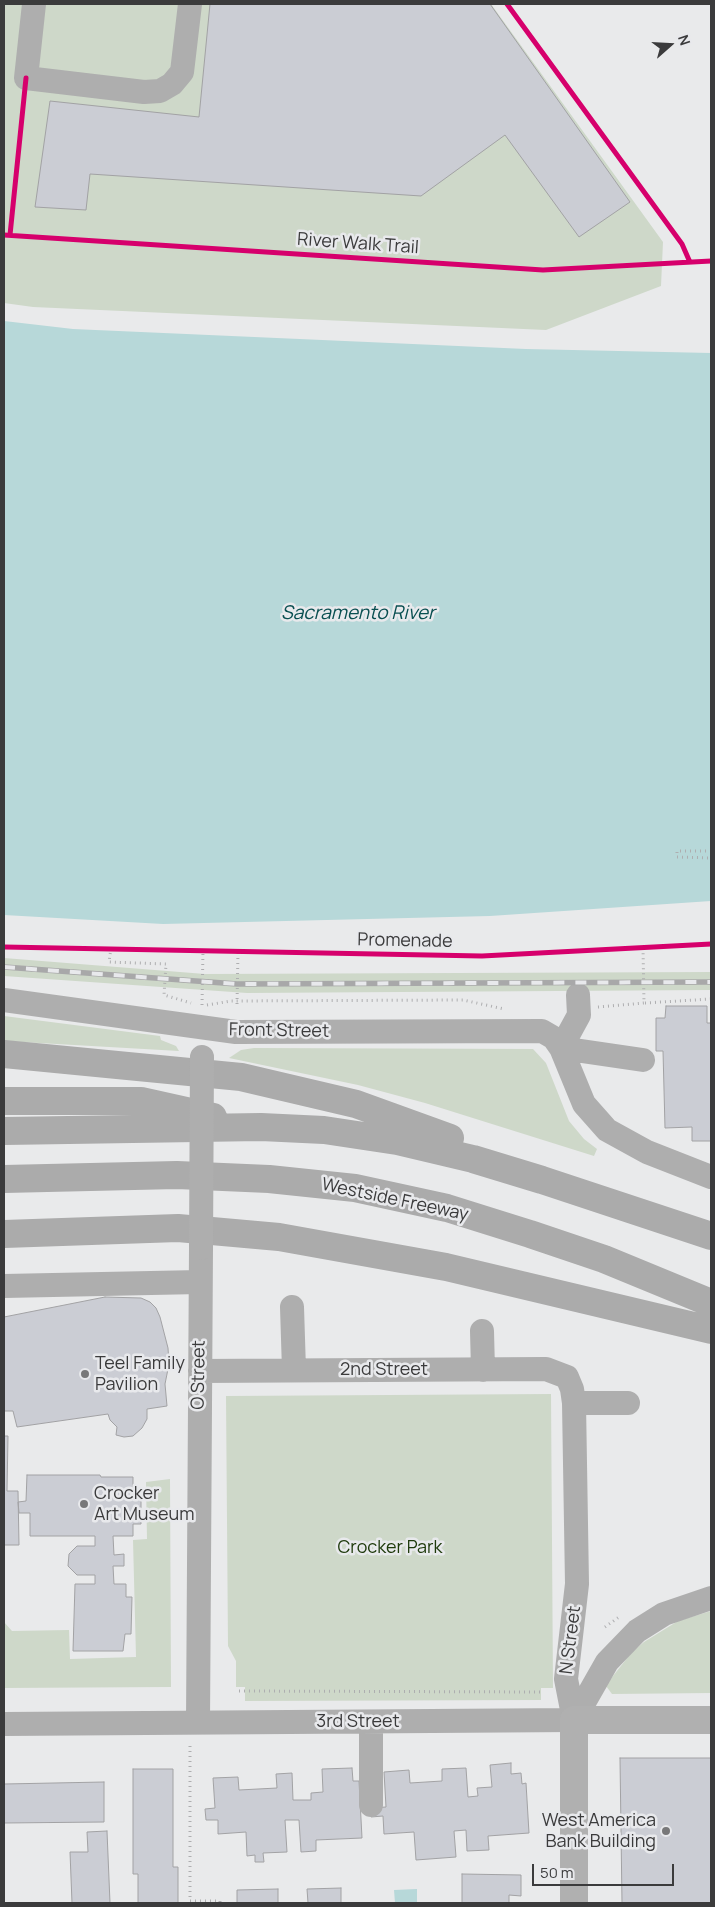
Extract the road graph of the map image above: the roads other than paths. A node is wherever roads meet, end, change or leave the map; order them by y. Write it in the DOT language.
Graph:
graph roads {
  1 [pos="34,4"];
  2 [pos="190,4"];
  3 [pos="4,1000"];
  4 [pos="587,1001"];
  5 [pos="203,1028"];
  6 [pos="558,1043"];
  7 [pos="4,1054"];
  8 [pos="643,1060"];
  9 [pos="4,1101"];
  10 [pos="260,1127"];
  11 [pos="4,1130"];
  12 [pos="711,1177"];
  13 [pos="4,1179"];
  14 [pos="542,1180"];
  15 [pos="4,1234"];
  16 [pos="711,1236"];
  17 [pos="200,1282"];
  18 [pos="4,1286"];
  19 [pos="711,1303"];
  20 [pos="292,1307"];
  21 [pos="711,1330"];
  22 [pos="482,1331"];
  23 [pos="294,1370"];
  24 [pos="483,1370"];
  25 [pos="200,1371"];
  26 [pos="566,1377"];
  27 [pos="574,1403"];
  28 [pos="628,1403"];
  29 [pos="711,1598"];
  30 [pos="574,1720"];
  31 [pos="711,1720"];
  32 [pos="198,1722"];
  33 [pos="371,1722"];
  34 [pos="4,1724"];
  35 [pos="371,1805"];
  36 [pos="574,1903"];
  1 -- 2 [label="street"];
  3 -- 5 [label="street, Front Street"];
  4 -- 6 [label="street"];
  5 -- 6 [label="street, Front Street"];
  5 -- 17 [label="street, O Street, bridge"];
  6 -- 8 [label="street, Front Street"];
  6 -- 12 [label="street"];
  7 -- 14 [label="highway"];
  9 -- 10 [label="highway"];
  10 -- 11 [label="highway"];
  10 -- 14 [label="highway"];
  13 -- 19 [label="highway, Westside Freeway"];
  14 -- 16 [label="highway"];
  15 -- 21 [label="highway"];
  17 -- 18 [label="street"];
  17 -- 25 [label="street, O Street"];
  20 -- 23 [label="street"];
  22 -- 24 [label="street"];
  23 -- 24 [label="street, 2nd Street"];
  23 -- 25 [label="street, 2nd Street"];
  24 -- 26 [label="street, 2nd Street"];
  25 -- 32 [label="street, O Street"];
  26 -- 27 [label="street, N Street"];
  27 -- 28 [label="street"];
  27 -- 30 [label="street, N Street"];
  29 -- 30 [label="street"];
  30 -- 31 [label="main road, 3rd Street"];
  30 -- 33 [label="street, 3rd Street"];
  30 -- 36 [label="main road, N Street"];
  32 -- 33 [label="street, 3rd Street"];
  32 -- 34 [label="street, 3rd Street"];
  33 -- 35 [label="street"];
}
